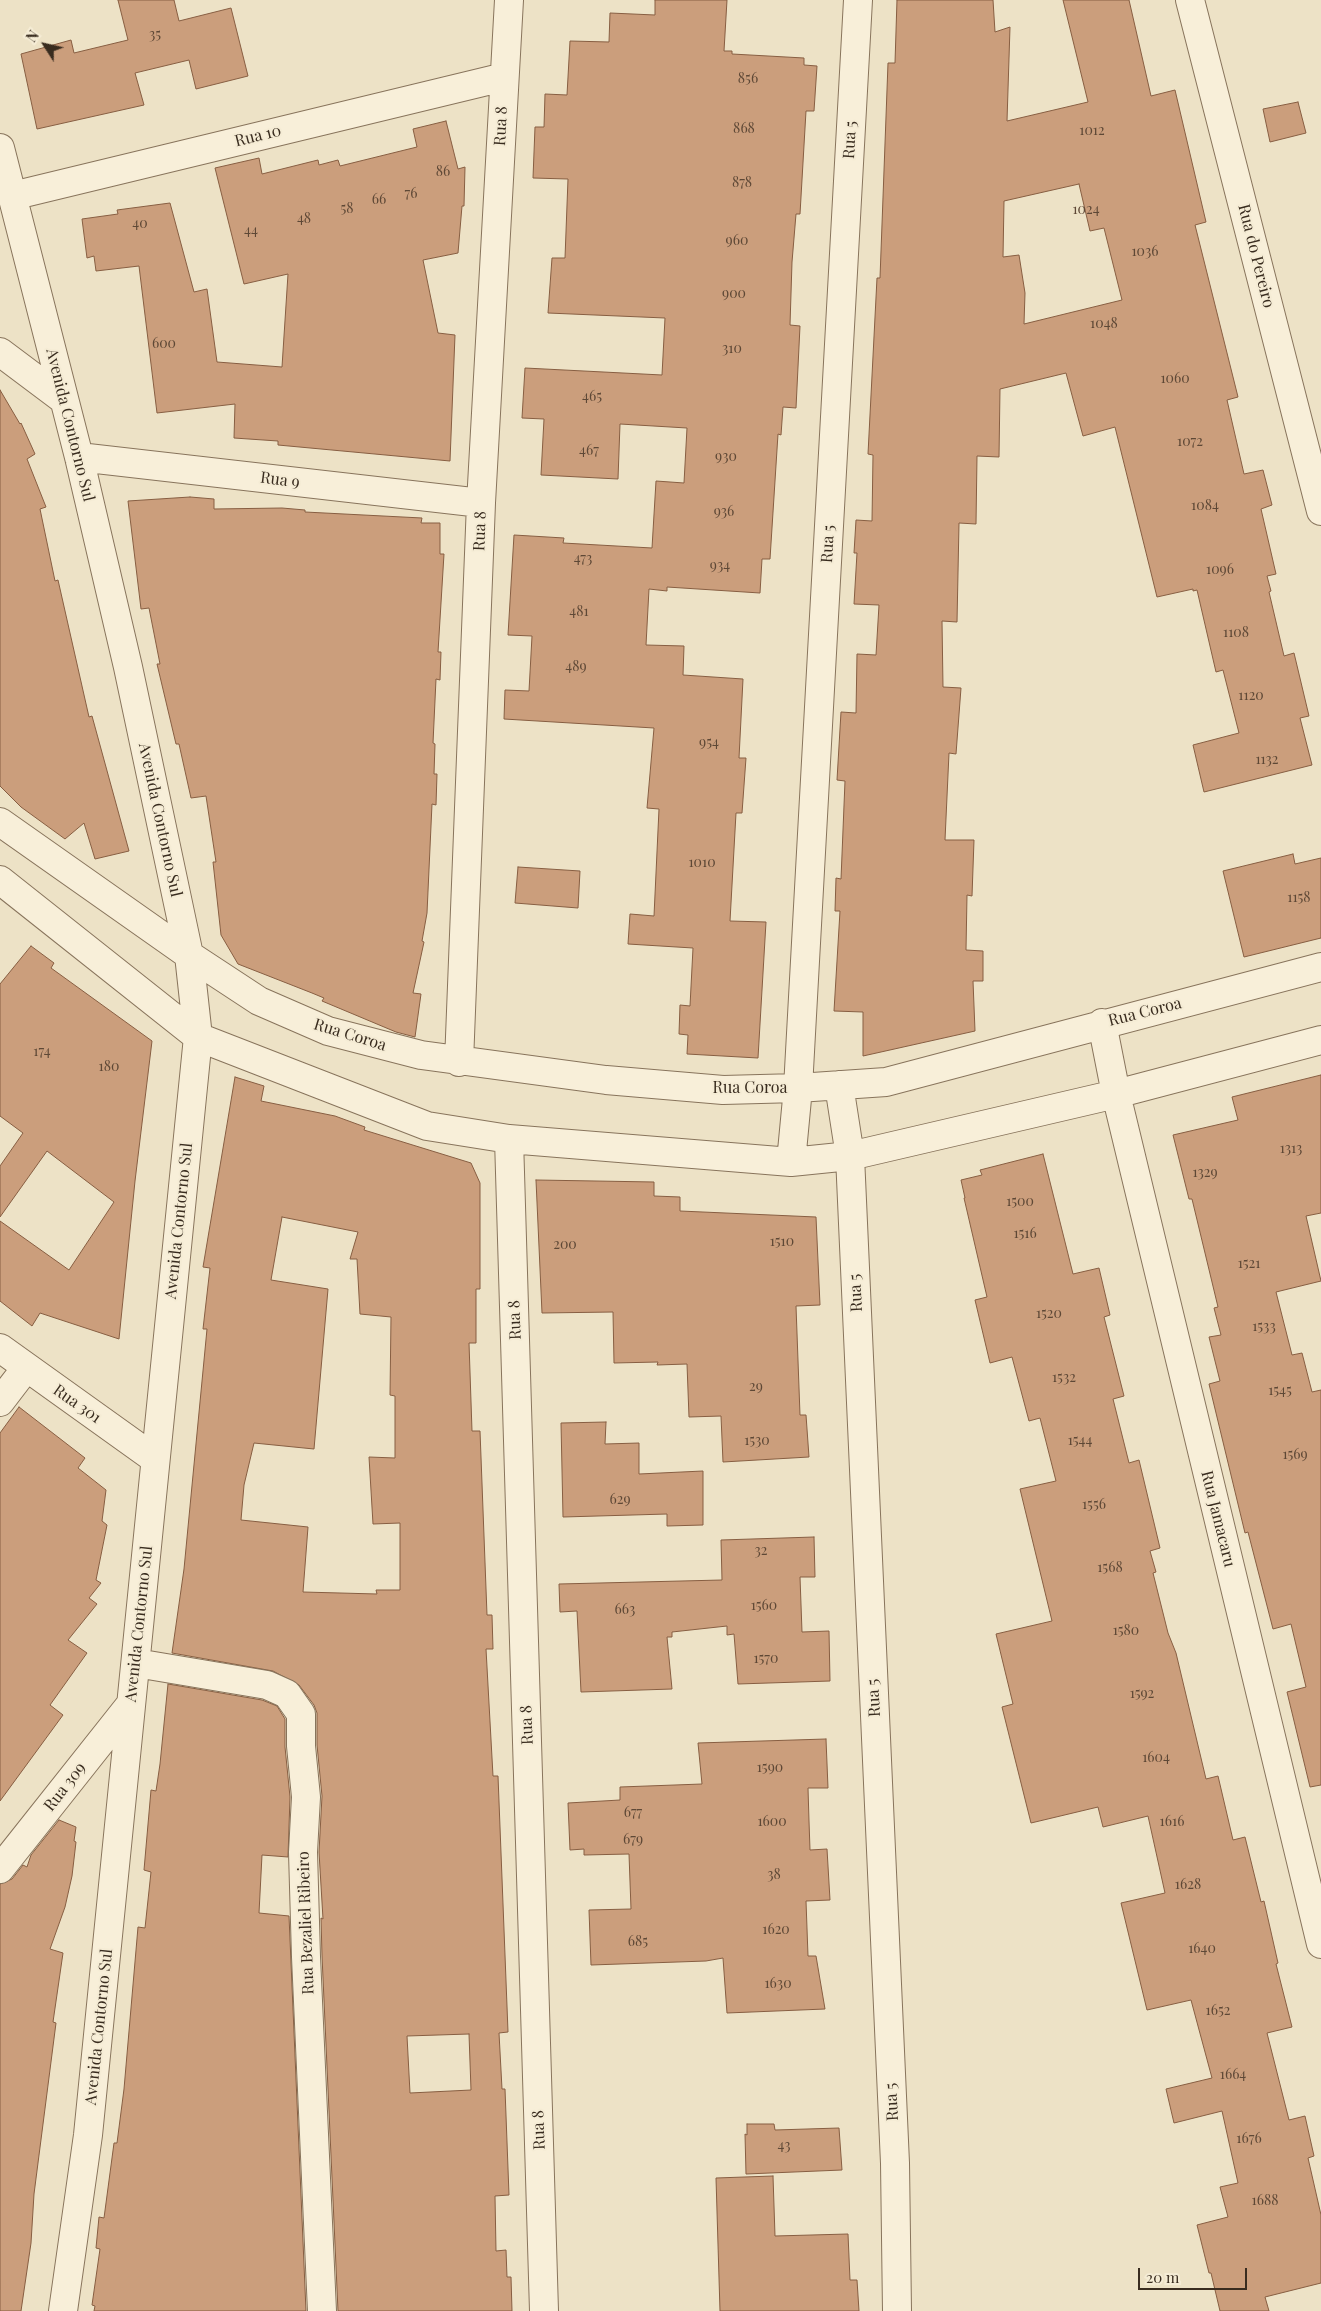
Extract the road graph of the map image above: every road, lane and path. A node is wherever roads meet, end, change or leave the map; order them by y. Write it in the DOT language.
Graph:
graph roads {
  1 [pos="509,0"];
  2 [pos="858,0"];
  3 [pos="1190,0"];
  4 [pos="504,77"];
  5 [pos="0,148"];
  6 [pos="10,211"];
  7 [pos="0,352"];
  8 [pos="64,400"];
  9 [pos="79,457"];
  10 [pos="480,503"];
  11 [pos="1321,511"];
  12 [pos="0,822"];
  13 [pos="0,880"];
  14 [pos="189,956"];
  15 [pos="1321,967"];
  16 [pos="1102,1023"];
  17 [pos="198,1037"];
  18 [pos="1321,1040"];
  19 [pos="460,1062"];
  20 [pos="838,1085"];
  21 [pos="798,1088"];
  22 [pos="1116,1094"];
  23 [pos="509,1139"];
  24 [pos="850,1156"];
  25 [pos="791,1162"];
  26 [pos="0,1348"];
  27 [pos="26,1368"];
  28 [pos="0,1402"];
  29 [pos="155,1459"];
  30 [pos="136,1663"];
  31 [pos="130,1705"];
  32 [pos="0,1869"];
  33 [pos="1321,1944"];
  34 [pos="63,2311"];
  35 [pos="322,2311"];
  36 [pos="544,2311"];
  37 [pos="897,2311"];
  1 -- 4 [label="street, Rua 8"];
  2 -- 21 [label="street, Rua 5"];
  3 -- 11 [label="street, Rua do Pereiro"];
  4 -- 6 [label="street, Rua 10"];
  4 -- 10 [label="street, Rua 8"];
  5 -- 6 [label="street, Avenida Contorno Sul"];
  6 -- 8 [label="street, Avenida Contorno Sul"];
  7 -- 8 [label="street"];
  8 -- 9 [label="street, Avenida Contorno Sul"];
  9 -- 10 [label="street, Rua 9"];
  9 -- 14 [label="street, Avenida Contorno Sul"];
  10 -- 19 [label="street, Rua 8"];
  12 -- 14 [label="street, Rua Coroa"];
  13 -- 17 [label="street"];
  14 -- 17 [label="street, Avenida Contorno Sul"];
  14 -- 19 [label="street, Rua Coroa"];
  15 -- 16 [label="street, Rua Coroa"];
  16 -- 20 [label="street, Rua Coroa"];
  16 -- 22 [label="street, Rua Jamacaru"];
  17 -- 23 [label="street"];
  17 -- 29 [label="street, Avenida Contorno Sul"];
  18 -- 22 [label="street"];
  19 -- 21 [label="street, Rua Coroa"];
  20 -- 21 [label="street, Rua Coroa"];
  20 -- 24 [label="street, Rua 5"];
  21 -- 25 [label="street, Rua 5"];
  22 -- 24 [label="street"];
  22 -- 33 [label="street, Rua Jamacaru"];
  23 -- 25 [label="street"];
  23 -- 36 [label="street, Rua 8"];
  24 -- 25 [label="street"];
  24 -- 37 [label="street, Rua 5"];
  26 -- 27 [label="street, Rua 301"];
  27 -- 28 [label="street"];
  27 -- 29 [label="street, Rua 301"];
  29 -- 30 [label="street, Avenida Contorno Sul"];
  30 -- 31 [label="street, Avenida Contorno Sul"];
  30 -- 35 [label="street, Rua Bezaliel Ribeiro"];
  31 -- 32 [label="street, Rua 309"];
  31 -- 34 [label="street, Avenida Contorno Sul"];
}
